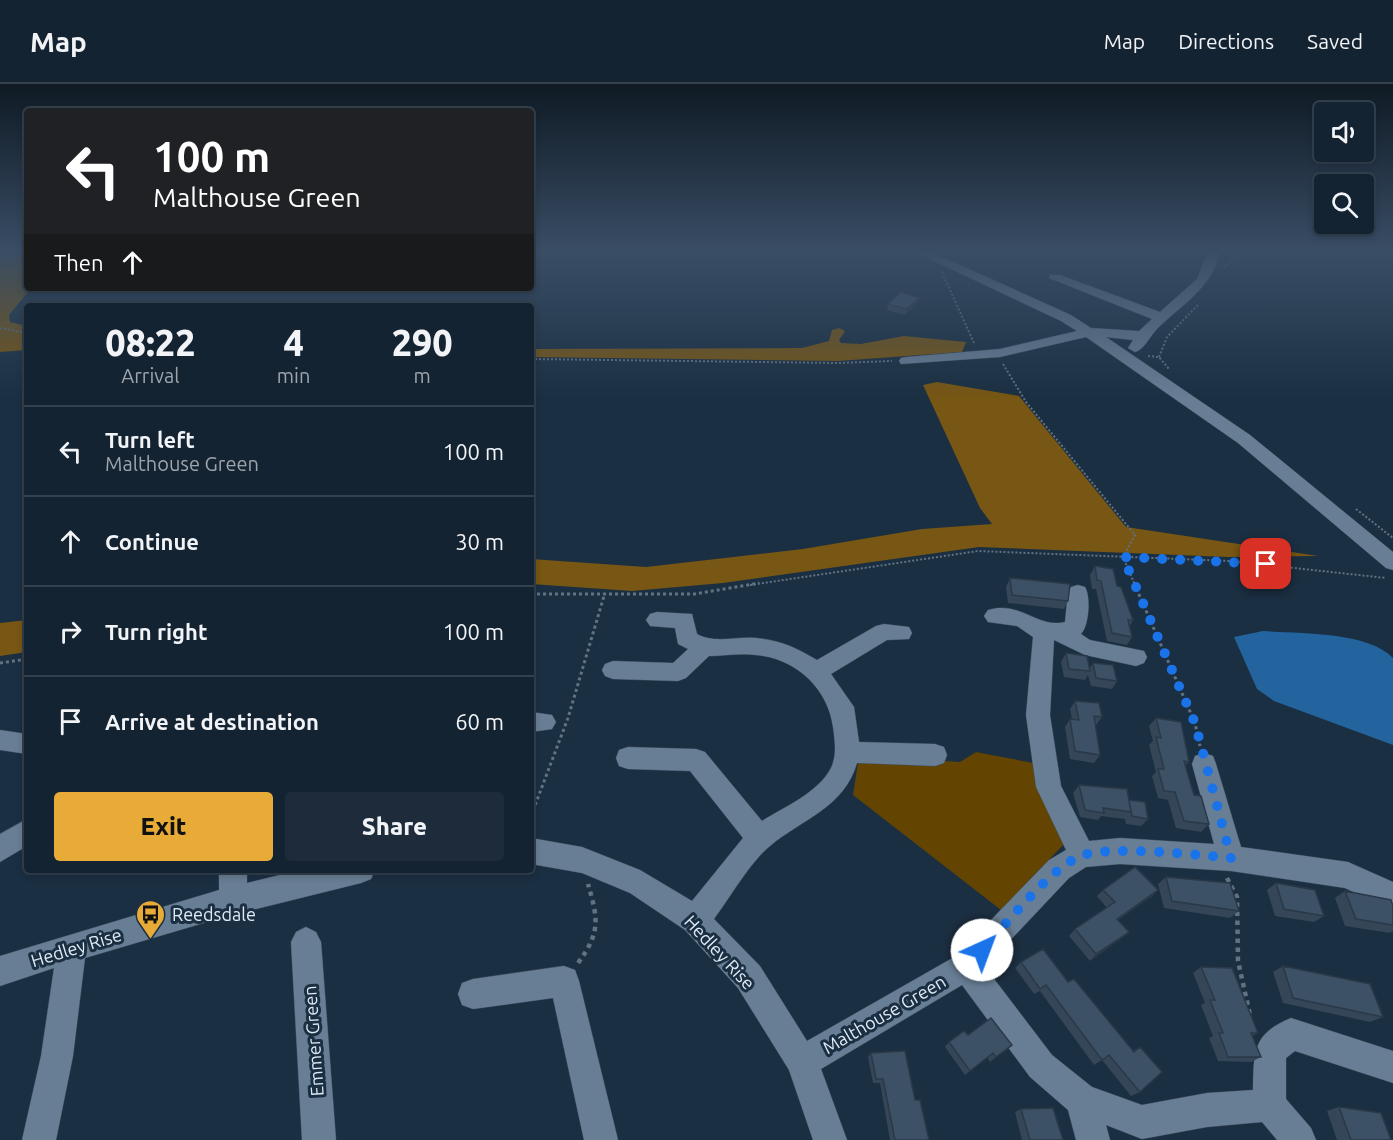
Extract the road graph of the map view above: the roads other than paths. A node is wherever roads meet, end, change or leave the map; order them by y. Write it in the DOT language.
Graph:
graph roads {
  1 [pos="1027,300"];
  2 [pos="1115,300"];
  3 [pos="1182,300"];
  4 [pos="1163,318"];
  5 [pos="1088,333"];
  6 [pos="1142,336"];
  7 [pos="906,361"];
  8 [pos="1138,364"];
  9 [pos="1393,562"];
  10 [pos="1078,592"];
  11 [pos="995,616"];
  12 [pos="657,620"];
  13 [pos="1052,632"];
  14 [pos="901,633"];
  15 [pos="704,648"];
  16 [pos="1136,657"];
  17 [pos="613,670"];
  18 [pos="817,671"];
  19 [pos="0,740"];
  20 [pos="24,744"];
  21 [pos="848,752"];
  22 [pos="935,755"];
  23 [pos="628,758"];
  24 [pos="1204,764"];
  25 [pos="24,833"];
  26 [pos="759,838"];
  27 [pos="0,849"];
  28 [pos="534,852"];
  29 [pos="1082,855"];
  30 [pos="1224,858"];
  31 [pos="233,873"];
  32 [pos="346,873"];
  33 [pos="1393,897"];
  34 [pos="233,902"];
  35 [pos="695,920"];
  36 [pos="306,942"];
  37 [pos="72,947"];
  38 [pos="966,966"];
  39 [pos="0,971"];
  40 [pos="473,994"];
  41 [pos="802,1062"];
  42 [pos="1393,1067"];
  43 [pos="1082,1100"];
  44 [pos="1269,1105"];
  45 [pos="39,1140"];
  46 [pos="319,1140"];
  47 [pos="602,1140"];
  48 [pos="830,1140"];
  49 [pos="1093,1140"];
  50 [pos="1299,1140"];
  1 -- 5 [label="street"];
  2 -- 4 [label="street"];
  3 -- 4 [label="street"];
  4 -- 6 [label="street"];
  5 -- 6 [label="street"];
  5 -- 7 [label="street"];
  5 -- 8 [label="street"];
  6 -- 8 [label="street"];
  8 -- 9 [label="street"];
  10 -- 13 [label="street"];
  11 -- 13 [label="street"];
  12 -- 15 [label="street"];
  13 -- 16 [label="street"];
  13 -- 29 [label="street"];
  14 -- 18 [label="street"];
  15 -- 17 [label="street"];
  15 -- 18 [label="street"];
  18 -- 21 [label="street"];
  19 -- 20 [label="street"];
  21 -- 22 [label="street"];
  21 -- 26 [label="street"];
  23 -- 26 [label="street"];
  24 -- 30 [label="street"];
  25 -- 27 [label="street"];
  26 -- 35 [label="street"];
  28 -- 35 [label="street, Hedley Rise"];
  29 -- 30 [label="street, Malthouse Green"];
  29 -- 38 [label="street, Malthouse Green"];
  30 -- 33 [label="street, Malthouse Green"];
  31 -- 34 [label="street"];
  32 -- 34 [label="street, Hedley Rise"];
  34 -- 37 [label="street, Hedley Rise"];
  35 -- 41 [label="street, Hedley Rise"];
  36 -- 46 [label="street, Emmer Green"];
  37 -- 39 [label="street, Hedley Rise"];
  37 -- 45 [label="street"];
  38 -- 41 [label="street, Malthouse Green"];
  38 -- 43 [label="street"];
  40 -- 47 [label="street"];
  41 -- 48 [label="street, Hedley Rise"];
  42 -- 44 [label="street"];
  43 -- 44 [label="street"];
  43 -- 49 [label="street"];
  44 -- 50 [label="street"];
}
